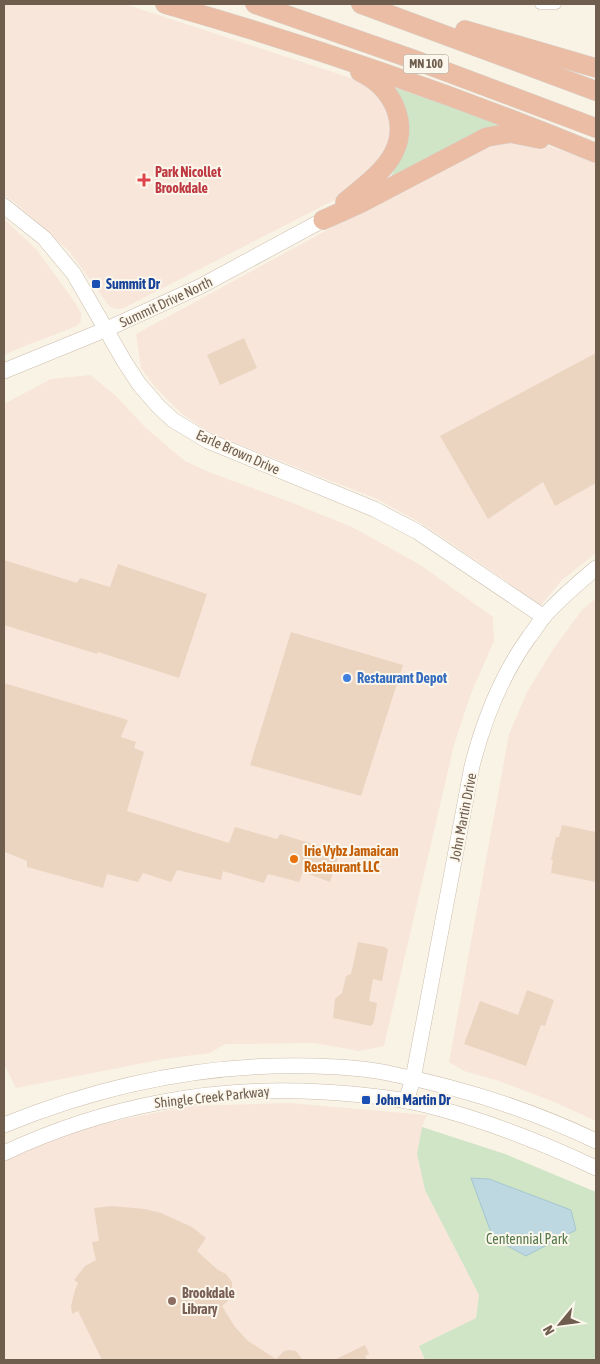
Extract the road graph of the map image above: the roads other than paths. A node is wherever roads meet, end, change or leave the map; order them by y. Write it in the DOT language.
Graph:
graph roads {
  1 [pos="166,4"];
  2 [pos="255,4"];
  3 [pos="361,4"];
  4 [pos="374,4"];
  5 [pos="540,4"];
  6 [pos="556,4"];
  7 [pos="293,42"];
  8 [pos="596,68"];
  9 [pos="596,91"];
  10 [pos="596,128"];
  11 [pos="591,151"];
  12 [pos="4,206"];
  13 [pos="323,220"];
  14 [pos="107,329"];
  15 [pos="4,372"];
  16 [pos="596,568"];
  17 [pos="544,616"];
  18 [pos="413,1079"];
  19 [pos="406,1102"];
  20 [pos="4,1126"];
  21 [pos="596,1141"];
  22 [pos="5,1149"];
  23 [pos="596,1168"];
  1 -- 7 [label="highway"];
  2 -- 10 [label="highway, MN 100"];
  3 -- 9 [label="highway, MN 100"];
  4 -- 8 [label="highway"];
  5 -- 6 [label="street"];
  7 -- 11 [label="highway"];
  7 -- 13 [label="highway"];
  11 -- 13 [label="highway"];
  12 -- 14 [label="street, Earle Brown Drive"];
  13 -- 14 [label="street, Summit Drive North"];
  14 -- 15 [label="street, Summit Drive North"];
  14 -- 17 [label="street, Earle Brown Drive"];
  16 -- 17 [label="street, John Martin Drive"];
  17 -- 18 [label="street, John Martin Drive"];
  18 -- 19 [label="street, John Martin Drive"];
  18 -- 20 [label="street, Shingle Creek Parkway"];
  18 -- 21 [label="street, Shingle Creek Parkway"];
  19 -- 22 [label="street, Shingle Creek Parkway"];
  19 -- 23 [label="street, Shingle Creek Parkway"];
}
